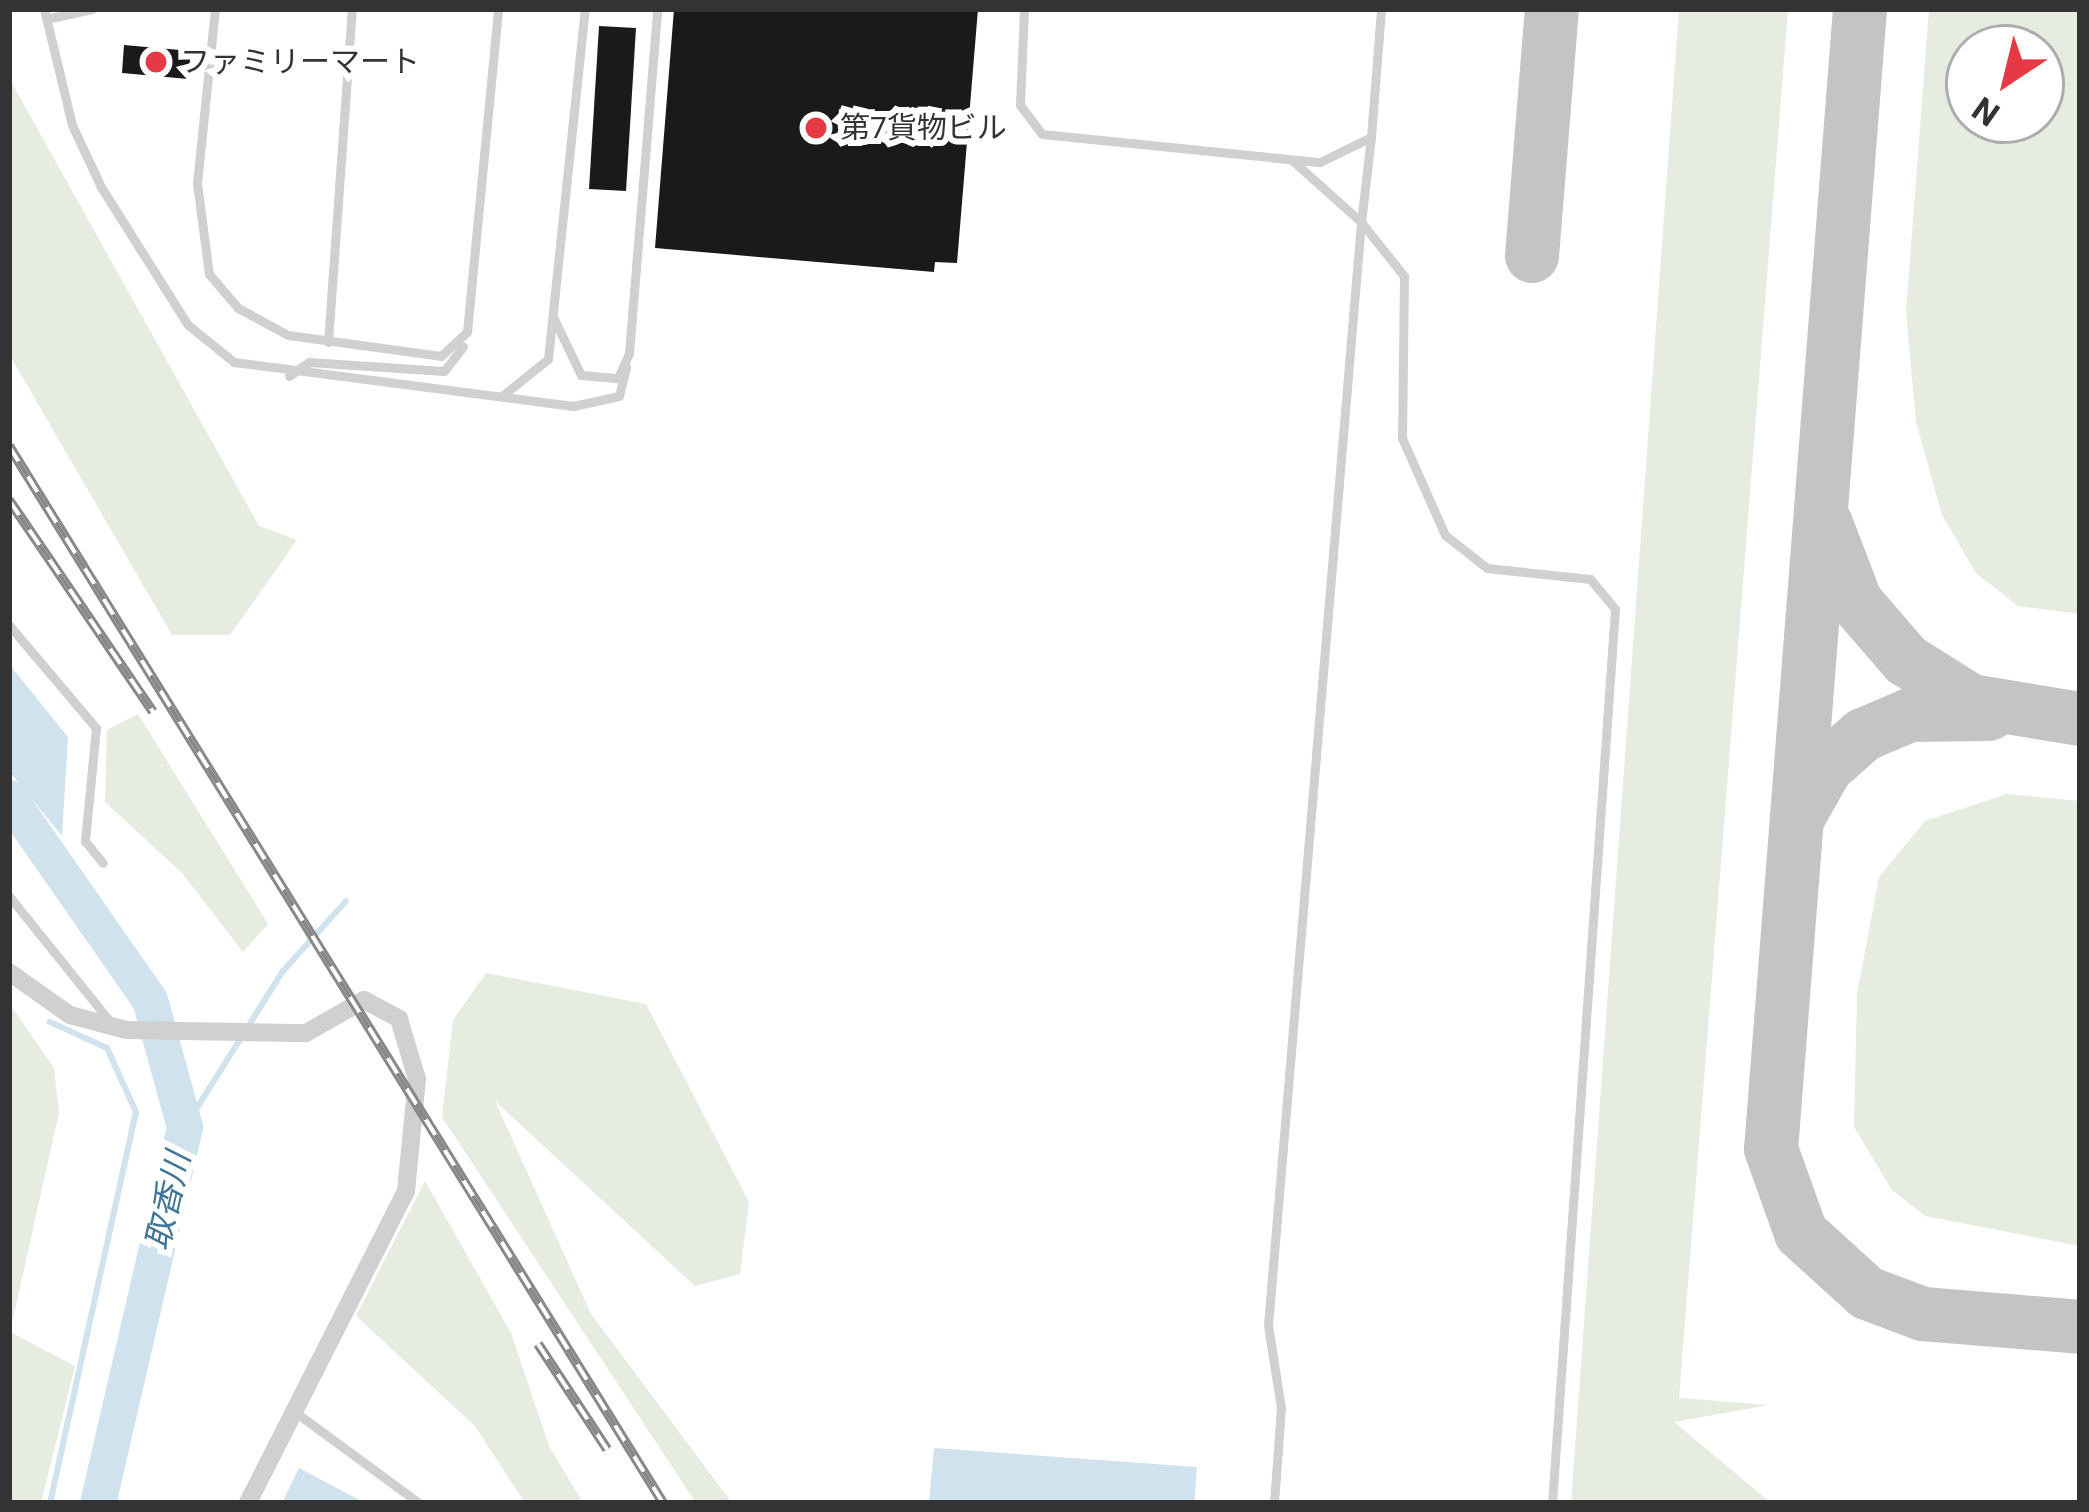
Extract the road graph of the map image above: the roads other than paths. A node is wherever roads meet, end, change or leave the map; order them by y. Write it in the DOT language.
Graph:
graph roads {
  1 [pos="92,9"];
  2 [pos="215,9"];
  3 [pos="352,9"];
  4 [pos="498,9"];
  5 [pos="585,9"];
  6 [pos="657,9"];
  7 [pos="1024,9"];
  8 [pos="1381,9"];
  9 [pos="45,14"];
  10 [pos="1371,137"];
  11 [pos="1292,160"];
  12 [pos="1361,223"];
  13 [pos="554,320"];
  14 [pos="328,342"];
  15 [pos="463,346"];
  16 [pos="626,367"];
  17 [pos="290,376"];
  18 [pos="500,397"];
  19 [pos="9,625"];
  20 [pos="103,863"];
  21 [pos="9,896"];
  22 [pos="9,972"];
  23 [pos="121,1030"];
  24 [pos="296,1412"];
  25 [pos="248,1503"];
  26 [pos="419,1503"];
  27 [pos="1274,1503"];
  28 [pos="1552,1503"];
  1 -- 9 [label="lane"];
  2 -- 14 [label="lane"];
  3 -- 14 [label="lane"];
  4 -- 15 [label="lane"];
  5 -- 13 [label="lane"];
  6 -- 16 [label="lane"];
  7 -- 11 [label="lane"];
  8 -- 10 [label="lane"];
  9 -- 17 [label="lane"];
  10 -- 11 [label="lane"];
  10 -- 12 [label="lane"];
  11 -- 12 [label="lane"];
  12 -- 27 [label="lane"];
  12 -- 28 [label="lane"];
  13 -- 16 [label="lane"];
  13 -- 18 [label="lane"];
  14 -- 15 [label="lane"];
  15 -- 17 [label="lane"];
  16 -- 18 [label="lane"];
  17 -- 18 [label="lane"];
  19 -- 20 [label="lane"];
  21 -- 23 [label="lane"];
  22 -- 23 [label="street"];
  23 -- 24 [label="street"];
  24 -- 25 [label="street"];
  24 -- 26 [label="lane"];
}
